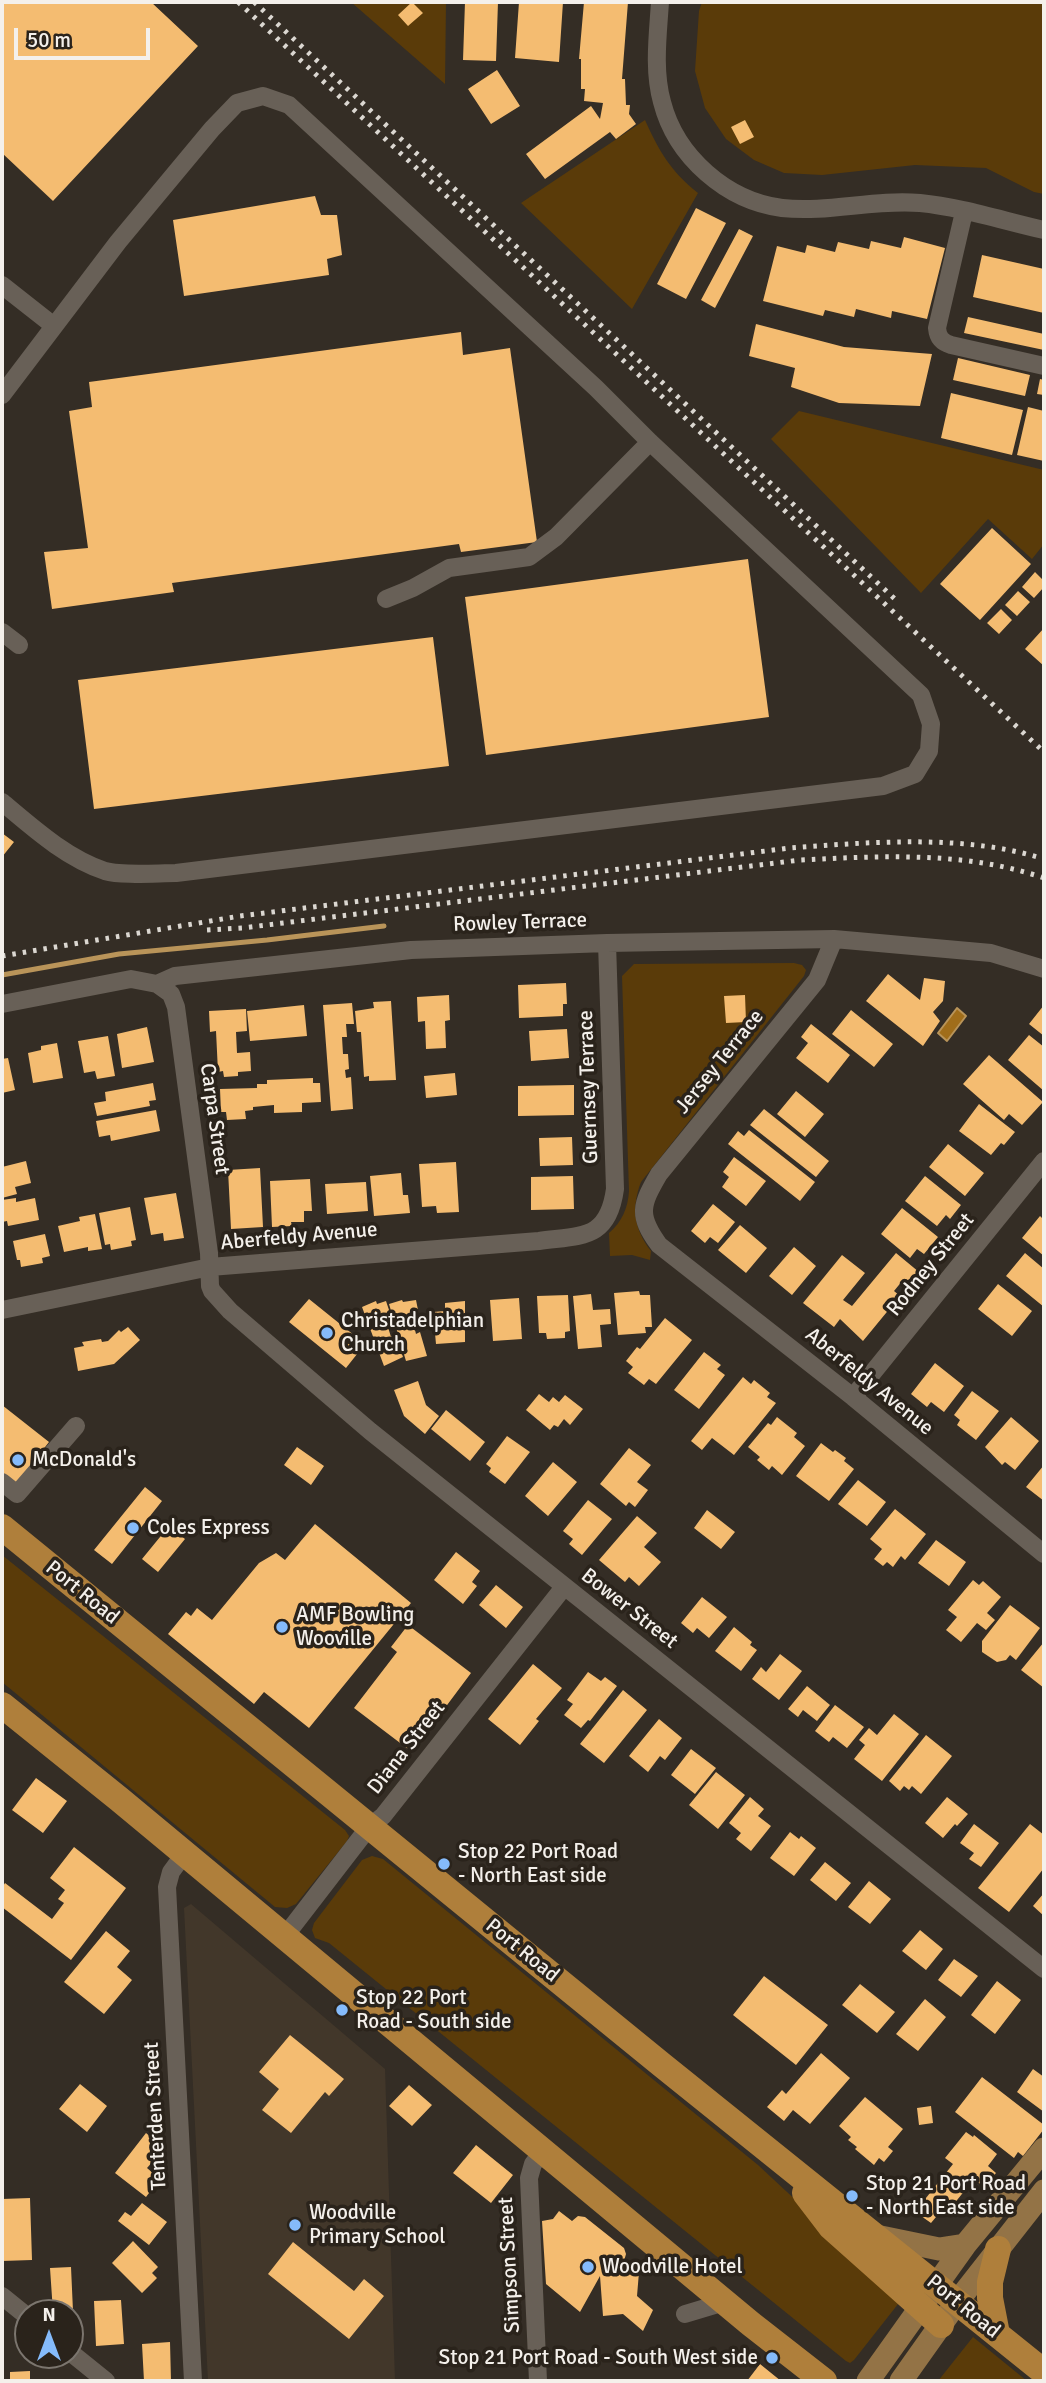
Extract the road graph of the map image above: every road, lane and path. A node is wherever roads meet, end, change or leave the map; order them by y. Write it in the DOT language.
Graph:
graph roads {
  1 [pos="660,2"];
  2 [pos="964,212"];
  3 [pos="1044,230"];
  4 [pos="2,285"];
  5 [pos="54,327"];
  6 [pos="1044,366"];
  7 [pos="2,395"];
  8 [pos="650,442"];
  9 [pos="386,600"];
  10 [pos="2,632"];
  11 [pos="2,645"];
  12 [pos="2,802"];
  13 [pos="834,939"];
  14 [pos="607,943"];
  15 [pos="1044,969"];
  16 [pos="157,984"];
  17 [pos="2,1004"];
  18 [pos="1044,1161"];
  19 [pos="644,1213"];
  20 [pos="601,1226"];
  21 [pos="210,1267"];
  22 [pos="2,1310"];
  23 [pos="853,1397"];
  24 [pos="76,1426"];
  25 [pos="2,1482"];
  26 [pos="2,1527"];
  27 [pos="1044,1554"];
  28 [pos="564,1587"];
  29 [pos="2,1705"];
  30 [pos="369,1827"];
  31 [pos="185,1853"];
  32 [pos="285,1936"];
  33 [pos="1044,1969"];
  34 [pos="1044,2149"];
  35 [pos="543,2151"];
  36 [pos="781,2160"];
  37 [pos="1044,2191"];
  38 [pos="876,2236"];
  39 [pos="965,2245"];
  40 [pos="998,2249"];
  41 [pos="939,2298"];
  42 [pos="725,2302"];
  43 [pos="685,2314"];
  44 [pos="941,2325"];
  45 [pos="997,2334"];
  46 [pos="84,2363"];
  47 [pos="1044,2372"];
  48 [pos="106,2381"];
  49 [pos="193,2381"];
  50 [pos="538,2381"];
  51 [pos="824,2381"];
  52 [pos="868,2381"];
  53 [pos="901,2381"];
  1 -- 2 [label="street"];
  2 -- 3 [label="street"];
  2 -- 6 [label="street"];
  4 -- 5 [label="street"];
  5 -- 7 [label="street"];
  5 -- 8 [label="street"];
  8 -- 9 [label="street"];
  8 -- 12 [label="street"];
  10 -- 11 [label="street"];
  13 -- 14 [label="street, Rowley Terrace"];
  13 -- 15 [label="street, Rowley Terrace"];
  13 -- 19 [label="street, Jersey Terrace"];
  14 -- 16 [label="street, Rowley Terrace"];
  14 -- 20 [label="street, Guernsey Terrace"];
  16 -- 17 [label="street, Rowley Terrace"];
  16 -- 21 [label="street, Carpa Street"];
  18 -- 23 [label="street, Rodney Street"];
  19 -- 23 [label="street, Aberfeldy Avenue"];
  20 -- 21 [label="street, Aberfeldy Avenue"];
  21 -- 22 [label="street, Aberfeldy Avenue"];
  21 -- 28 [label="street, Bower Street"];
  23 -- 27 [label="street, Aberfeldy Avenue"];
  24 -- 25 [label="street"];
  26 -- 30 [label="highway, Port Road"];
  28 -- 30 [label="street, Diana Street"];
  28 -- 33 [label="street, Bower Street"];
  29 -- 31 [label="highway"];
  30 -- 32 [label="street, Diana Street"];
  30 -- 36 [label="highway, Port Road"];
  31 -- 32 [label="highway"];
  31 -- 49 [label="street, Tenterden Street"];
  32 -- 35 [label="highway"];
  34 -- 39 [label="main road"];
  35 -- 42 [label="highway"];
  35 -- 50 [label="street, Simpson Street"];
  36 -- 38 [label="highway, Port Road"];
  36 -- 41 [label="highway"];
  37 -- 40 [label="main road"];
  38 -- 39 [label="main road"];
  38 -- 41 [label="highway, Port Road"];
  39 -- 41 [label="main road"];
  40 -- 41 [label="main road"];
  40 -- 45 [label="highway"];
  41 -- 44 [label="highway"];
  41 -- 45 [label="highway, Port Road"];
  41 -- 52 [label="main road"];
  42 -- 43 [label="street"];
  42 -- 51 [label="highway"];
  44 -- 53 [label="main road"];
  45 -- 47 [label="highway, Port Road"];
  46 -- 48 [label="street"];
}
